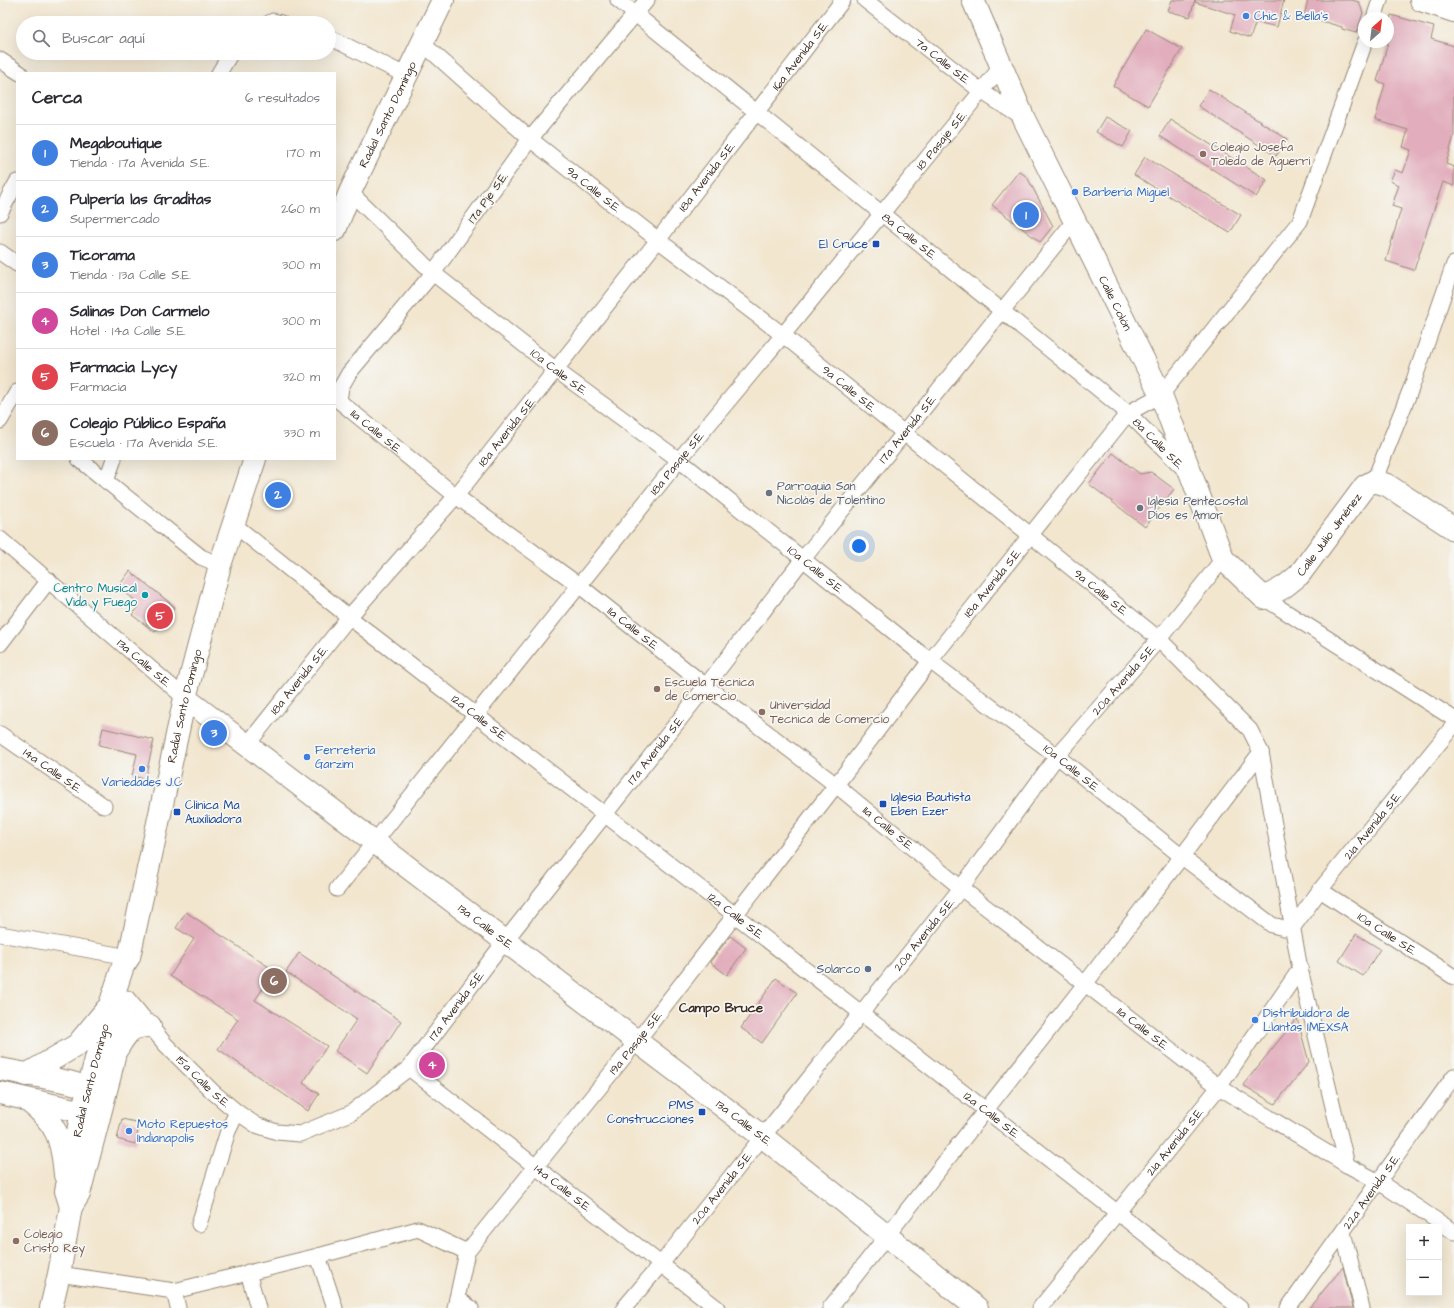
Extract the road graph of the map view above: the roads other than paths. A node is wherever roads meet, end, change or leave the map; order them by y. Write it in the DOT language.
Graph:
graph roads {
  1 [pos="443,0"];
  2 [pos="618,0"];
  3 [pos="647,0"];
  4 [pos="843,0"];
  5 [pos="865,0"];
  6 [pos="973,0"];
  7 [pos="1380,0"];
  8 [pos="1421,0"];
  9 [pos="1454,10"];
  10 [pos="1376,12"];
  11 [pos="635,15"];
  12 [pos="336,40"];
  13 [pos="421,42"];
  14 [pos="1363,48"];
  15 [pos="0,60"];
  16 [pos="227,60"];
  17 [pos="1001,67"];
  18 [pos="18,72"];
  19 [pos="220,72"];
  20 [pos="405,75"];
  21 [pos="981,91"];
  22 [pos="757,112"];
  23 [pos="1024,119"];
  24 [pos="530,139"];
  25 [pos="16,184"];
  26 [pos="350,192"];
  27 [pos="0,213"];
  28 [pos="881,214"];
  29 [pos="1075,220"];
  30 [pos="336,227"];
  31 [pos="658,240"];
  32 [pos="0,252"];
  33 [pos="16,263"];
  34 [pos="1454,264"];
  35 [pos="433,273"];
  36 [pos="1002,311"];
  37 [pos="783,335"];
  38 [pos="556,370"];
  39 [pos="1161,395"];
  40 [pos="339,401"];
  41 [pos="15,402"];
  42 [pos="1128,412"];
  43 [pos="0,421"];
  44 [pos="905,434"];
  45 [pos="80,460"];
  46 [pos="114,460"];
  47 [pos="255,460"];
  48 [pos="679,460"];
  49 [pos="1194,480"];
  50 [pos="106,481"];
  51 [pos="1374,481"];
  52 [pos="456,496"];
  53 [pos="232,523"];
  54 [pos="1454,529"];
  55 [pos="1031,536"];
  56 [pos="0,539"];
  57 [pos="803,559"];
  58 [pos="1223,559"];
  59 [pos="220,565"];
  60 [pos="49,580"];
  61 [pos="580,586"];
  62 [pos="1264,598"];
  63 [pos="349,617"];
  64 [pos="1159,639"];
  65 [pos="0,644"];
  66 [pos="930,661"];
  67 [pos="706,686"];
  68 [pos="185,698"];
  69 [pos="476,715"];
  70 [pos="1454,719"];
  71 [pos="1454,725"];
  72 [pos="0,734"];
  73 [pos="247,745"];
  74 [pos="1261,752"];
  75 [pos="1057,756"];
  76 [pos="836,785"];
  77 [pos="104,806"];
  78 [pos="604,815"];
  79 [pos="374,841"];
  80 [pos="1181,856"];
  81 [pos="337,888"];
  82 [pos="961,888"];
  83 [pos="1320,890"];
  84 [pos="735,915"];
  85 [pos="1293,927"];
  86 [pos="0,934"];
  87 [pos="505,941"];
  88 [pos="129,957"];
  89 [pos="1300,969"];
  90 [pos="1454,977"];
  91 [pos="1085,984"];
  92 [pos="119,1000"];
  93 [pos="861,1014"];
  94 [pos="150,1026"];
  95 [pos="636,1041"];
  96 [pos="115,1052"];
  97 [pos="409,1068"];
  98 [pos="0,1069"];
  99 [pos="26,1074"];
  100 [pos="1454,1076"];
  101 [pos="1219,1087"];
  102 [pos="97,1091"];
  103 [pos="0,1093"];
  104 [pos="28,1101"];
  105 [pos="985,1110"];
  106 [pos="237,1112"];
  107 [pos="91,1114"];
  108 [pos="300,1134"];
  109 [pos="763,1136"];
  110 [pos="1347,1165"];
  111 [pos="536,1166"];
  112 [pos="1380,1182"];
  113 [pos="69,1199"];
  114 [pos="1117,1213"];
  115 [pos="199,1224"];
  116 [pos="1343,1232"];
  117 [pos="1454,1232"];
  118 [pos="887,1236"];
  119 [pos="467,1252"];
  120 [pos="318,1256"];
  121 [pos="661,1264"];
  122 [pos="248,1272"];
  123 [pos="59,1274"];
  124 [pos="174,1291"];
  125 [pos="456,1303"];
  126 [pos="51,1308"];
  127 [pos="178,1308"];
  128 [pos="258,1308"];
  129 [pos="335,1308"];
  130 [pos="470,1308"];
  131 [pos="624,1308"];
  132 [pos="717,1308"];
  133 [pos="830,1308"];
  134 [pos="977,1308"];
  135 [pos="1040,1308"];
  136 [pos="1240,1308"];
  137 [pos="1288,1308"];
  138 [pos="1362,1308"];
  1 -- 13 [label="main road, Radial Santo Domingo"];
  2 -- 11 [label="street, 8a Calle S.E."];
  3 -- 11 [label="street, 17a Pje S.E."];
  4 -- 22 [label="street, 16a Avenida S.E."];
  5 -- 21 [label="street, 7a Calle S.E."];
  6 -- 17 [label="main road, Calle Colón"];
  7 -- 10 [label="street"];
  8 -- 9 [label="main road"];
  11 -- 22 [label="street, 8a Calle S.E."];
  11 -- 24 [label="street, 17a Pje S.E."];
  12 -- 20 [label="street"];
  13 -- 20 [label="main road, Radial Santo Domingo"];
  13 -- 24 [label="street, 9a Calle S.E."];
  14 -- 39 [label="street"];
  15 -- 18 [label="street"];
  16 -- 19 [label="street"];
  17 -- 21 [label="street, 18 Pasaje S.E."];
  17 -- 23 [label="main road, Calle Colón"];
  20 -- 26 [label="main road, Radial Santo Domingo"];
  21 -- 23 [label="street, 7a Calle S.E."];
  21 -- 28 [label="street, 18 Pasaje S.E."];
  22 -- 28 [label="street, 8a Calle S.E."];
  22 -- 31 [label="street, 18a Avenida S.E."];
  23 -- 29 [label="main road, Calle Colón"];
  24 -- 31 [label="street, 9a Calle S.E."];
  24 -- 35 [label="street, 17a Pje S.E."];
  25 -- 27 [label="street"];
  26 -- 30 [label="main road, Radial Santo Domingo"];
  26 -- 35 [label="street, 10a Calle S.E."];
  28 -- 36 [label="street, 8a Calle S.E."];
  28 -- 37 [label="street, 18a Pasaje S.E."];
  29 -- 36 [label="street, 17a Avenida S.E."];
  29 -- 39 [label="main road, Calle Colón"];
  31 -- 37 [label="street, 9a Calle S.E."];
  31 -- 38 [label="street, 18a Avenida S.E."];
  32 -- 33 [label="street"];
  34 -- 51 [label="street"];
  35 -- 38 [label="street, 10a Calle S.E."];
  35 -- 40 [label="street, 17a Pje S.E."];
  36 -- 42 [label="street, 8a Calle S.E."];
  36 -- 44 [label="street, 17a Avenida S.E."];
  37 -- 44 [label="street, 9a Calle S.E."];
  37 -- 48 [label="street, 18a Pasaje S.E."];
  38 -- 48 [label="street, 10a Calle S.E."];
  38 -- 52 [label="street, 18a Avenida S.E."];
  39 -- 42 [label="street, 18a Avenida S.E."];
  39 -- 49 [label="main road, Calle Colón"];
  40 -- 52 [label="street, 11a Calle S.E."];
  41 -- 43 [label="street"];
  42 -- 49 [label="street, 8a Calle S.E."];
  42 -- 55 [label="street, 18a Avenida S.E."];
  44 -- 55 [label="street, 9a Calle S.E."];
  44 -- 57 [label="street, 17a Avenida S.E."];
  45 -- 50 [label="street"];
  46 -- 50 [label="street"];
  47 -- 53 [label="main road, Radial Santo Domingo"];
  48 -- 57 [label="street, 10a Calle S.E."];
  48 -- 61 [label="street, 18a Pasaje S.E."];
  49 -- 58 [label="main road, Calle Colón"];
  50 -- 59 [label="street"];
  51 -- 54 [label="main road"];
  51 -- 62 [label="main road, Calle Julio Jiménez"];
  52 -- 61 [label="street, 11a Calle S.E."];
  52 -- 63 [label="street, 18a Avenida S.E."];
  53 -- 59 [label="main road, Radial Santo Domingo"];
  53 -- 63 [label="street, 12a Calle S.E."];
  55 -- 64 [label="street, 9a Calle S.E."];
  55 -- 66 [label="street, 18a Avenida S.E."];
  56 -- 60 [label="street, 13a Calle S.E."];
  57 -- 66 [label="street, 10a Calle S.E."];
  57 -- 67 [label="street, 17a Avenida S.E."];
  58 -- 62 [label="main road, Calle Colón"];
  58 -- 64 [label="street, 20a Avenida S.E."];
  59 -- 68 [label="main road, Radial Santo Domingo"];
  60 -- 65 [label="street"];
  60 -- 68 [label="street, 13a Calle S.E."];
  61 -- 67 [label="street, 11a Calle S.E."];
  61 -- 69 [label="street, 18a Pasaje S.E."];
  62 -- 70 [label="street"];
  63 -- 69 [label="street, 12a Calle S.E."];
  63 -- 73 [label="street, 18a Avenida S.E."];
  64 -- 74 [label="street, 9a Calle S.E."];
  64 -- 75 [label="street, 20a Avenida S.E."];
  66 -- 75 [label="street, 10a Calle S.E."];
  66 -- 76 [label="street, 18a Avenida S.E."];
  67 -- 76 [label="street, 11a Calle S.E."];
  67 -- 78 [label="street, 17a Avenida S.E."];
  68 -- 73 [label="main road, 13a Calle S.E."];
  68 -- 88 [label="main road, Radial Santo Domingo"];
  69 -- 78 [label="street, 12a Calle S.E."];
  69 -- 79 [label="street"];
  71 -- 83 [label="street, 21a Avenida S.E."];
  72 -- 77 [label="street, 14a Calle S.E."];
  73 -- 79 [label="main road, 13a Calle S.E."];
  74 -- 80 [label="street"];
  74 -- 85 [label="street, 9a Calle S.E."];
  75 -- 80 [label="street, 10a Calle S.E."];
  75 -- 82 [label="street, 20a Avenida S.E."];
  76 -- 82 [label="street, 11a Calle S.E."];
  76 -- 84 [label="street, 19a Pasaje S.E."];
  78 -- 84 [label="street, 12a Calle S.E."];
  78 -- 87 [label="street, 17a Avenida S.E."];
  79 -- 81 [label="street"];
  79 -- 87 [label="main road, 13a Calle S.E."];
  80 -- 85 [label="street, 10a Calle S.E."];
  80 -- 91 [label="street"];
  82 -- 91 [label="street, 11a Calle S.E."];
  82 -- 93 [label="street, 20a Avenida S.E."];
  83 -- 85 [label="street, 21a Avenida S.E."];
  83 -- 90 [label="street, 10a Calle S.E."];
  84 -- 93 [label="street, 12a Calle S.E."];
  84 -- 95 [label="street, 19a Pasaje S.E."];
  85 -- 89 [label="street, 9a Calle S.E."];
  86 -- 88 [label="street"];
  87 -- 95 [label="main road, 13a Calle S.E."];
  87 -- 97 [label="street, 17a Avenida S.E."];
  88 -- 92 [label="main road, Radial Santo Domingo"];
  89 -- 101 [label="street, 21a Avenida S.E."];
  89 -- 110 [label="street, 9a Calle S.E."];
  91 -- 101 [label="street, 11a Calle S.E."];
  91 -- 105 [label="street"];
  92 -- 94 [label="street, 15a Calle S.E."];
  92 -- 96 [label="main road, Radial Santo Domingo"];
  92 -- 99 [label="main road"];
  92 -- 102 [label="main road, Radial Santo Domingo"];
  93 -- 105 [label="street, 12a Calle S.E."];
  93 -- 109 [label="street, 20a Avenida S.E."];
  94 -- 96 [label="main road"];
  94 -- 106 [label="street, 15a Calle S.E."];
  95 -- 109 [label="main road, 13a Calle S.E."];
  95 -- 111 [label="street, 19a Pasaje S.E."];
  96 -- 102 [label="main road, Radial Santo Domingo"];
  97 -- 108 [label="street, 17a Avenida S.E."];
  97 -- 111 [label="street, 14a Calle S.E."];
  98 -- 99 [label="main road"];
  99 -- 102 [label="main road"];
  100 -- 112 [label="street, 22a Avenida S.E."];
  101 -- 110 [label="street, 11a Calle S.E."];
  101 -- 114 [label="street, 21a Avenida S.E."];
  102 -- 107 [label="main road, Radial Santo Domingo"];
  103 -- 104 [label="main road"];
  104 -- 107 [label="main road"];
  104 -- 113 [label="main road"];
  105 -- 114 [label="street, 12a Calle S.E."];
  105 -- 118 [label="street"];
  106 -- 108 [label="street, 15a Calle S.E."];
  106 -- 115 [label="street"];
  107 -- 113 [label="main road, Radial Santo Domingo"];
  109 -- 118 [label="main road, 13a Calle S.E."];
  109 -- 121 [label="street, 20a Avenida S.E."];
  110 -- 112 [label="street, 11a Calle S.E."];
  111 -- 119 [label="street, 19a Pasaje S.E."];
  111 -- 121 [label="street, 14a Calle S.E."];
  112 -- 116 [label="street, 22a Avenida S.E."];
  112 -- 117 [label="street, 11a Calle S.E."];
  113 -- 123 [label="main road, Radial Santo Domingo"];
  114 -- 135 [label="street, 21a Avenida S.E."];
  114 -- 136 [label="street, 12a Calle S.E."];
  116 -- 137 [label="street, 22a Avenida S.E."];
  116 -- 138 [label="street"];
  118 -- 133 [label="street"];
  118 -- 134 [label="main road, 13a Calle S.E."];
  119 -- 120 [label="street"];
  119 -- 125 [label="street, 19a Pasaje S.E."];
  120 -- 122 [label="street"];
  120 -- 129 [label="street"];
  121 -- 131 [label="street, 20a Avenida S.E."];
  121 -- 132 [label="street, 14a Calle S.E."];
  122 -- 124 [label="street"];
  122 -- 128 [label="street"];
  123 -- 124 [label="street"];
  123 -- 126 [label="main road, Radial Santo Domingo"];
  124 -- 127 [label="street"];
  125 -- 130 [label="street"];
}
